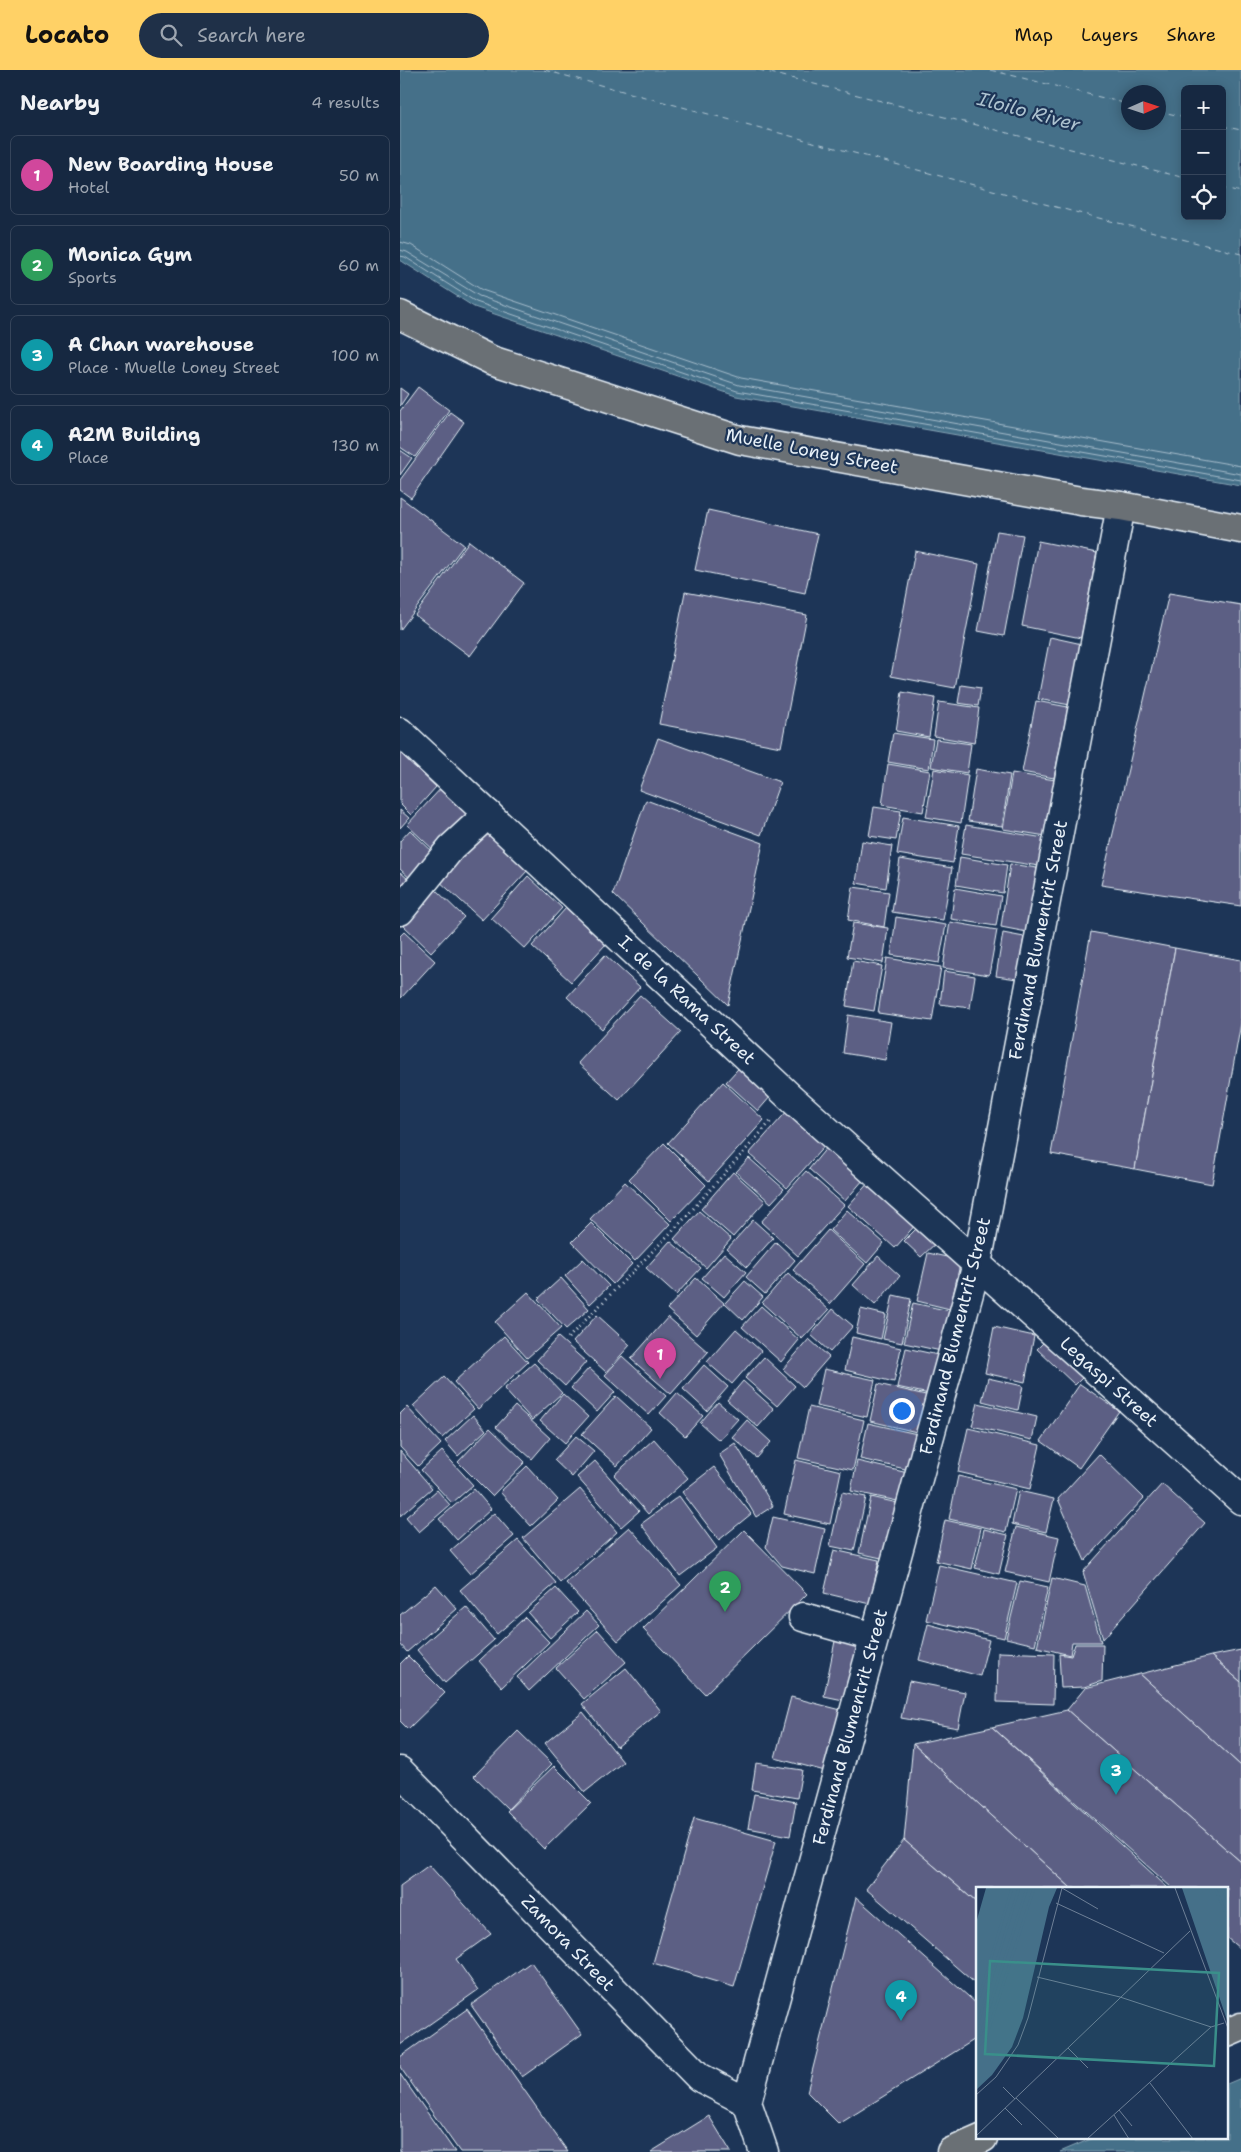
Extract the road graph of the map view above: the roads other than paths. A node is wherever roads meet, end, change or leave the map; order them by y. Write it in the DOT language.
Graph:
graph roads {
  1 [pos="400,315"];
  2 [pos="1121,506"];
  3 [pos="1241,529"];
  4 [pos="400,732"];
  5 [pos="488,814"];
  6 [pos="400,911"];
  7 [pos="977,1264"];
  8 [pos="1241,1500"];
  9 [pos="803,1617"];
  10 [pos="874,1638"];
  11 [pos="400,1770"];
  12 [pos="1241,2027"];
  13 [pos="1228,2033"];
  14 [pos="747,2102"];
  15 [pos="978,2140"];
  16 [pos="764,2152"];
  17 [pos="951,2152"];
  1 -- 2 [label="main road, Muelle Loney Street"];
  2 -- 3 [label="main road, Muelle Loney Street"];
  2 -- 7 [label="street, Ferdinand Blumentrit Street"];
  4 -- 5 [label="street, I. de la Rama Street"];
  5 -- 6 [label="street"];
  5 -- 7 [label="street, I. de la Rama Street"];
  7 -- 8 [label="street, Legaspi Street"];
  7 -- 10 [label="street, Ferdinand Blumentrit Street"];
  9 -- 10 [label="street"];
  10 -- 14 [label="street, Ferdinand Blumentrit Street"];
  11 -- 14 [label="street, Zamora Street"];
  12 -- 13 [label="main road"];
  14 -- 16 [label="street"];
  15 -- 17 [label="main road"];
}
